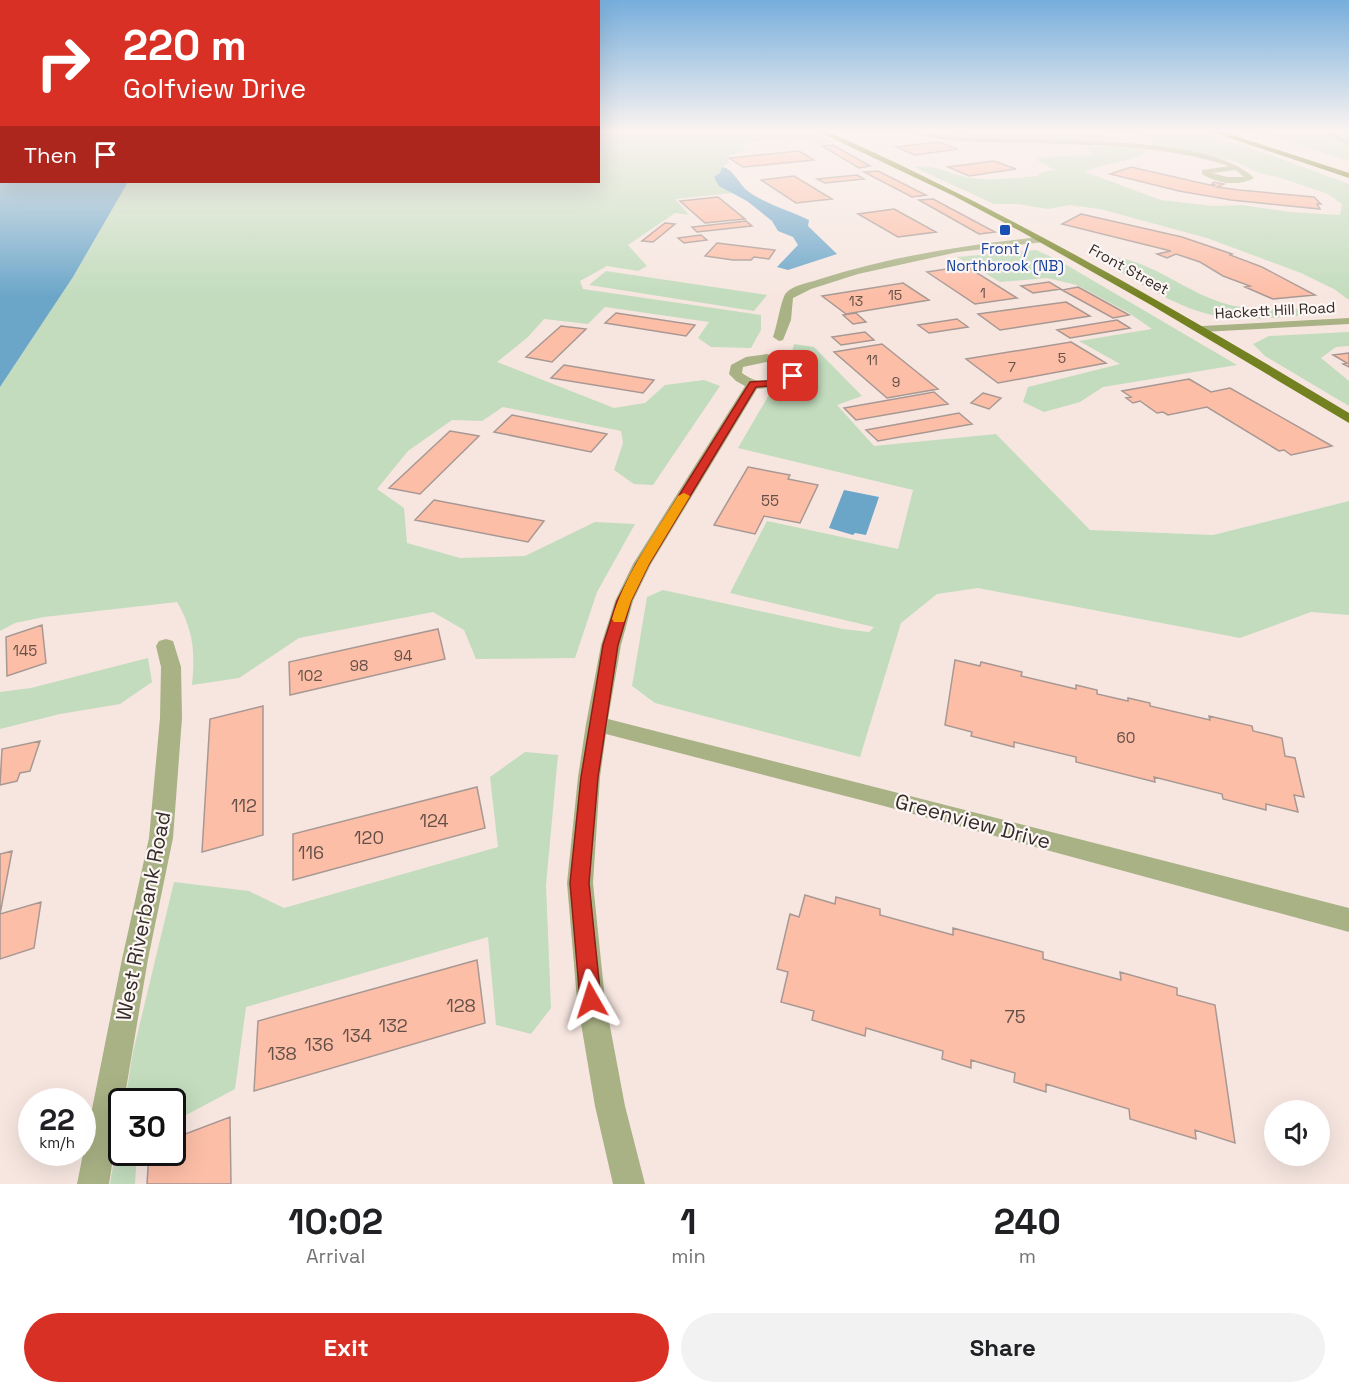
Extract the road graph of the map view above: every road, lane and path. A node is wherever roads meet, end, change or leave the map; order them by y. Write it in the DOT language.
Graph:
graph roads {
  1 [pos="940,186"];
  2 [pos="1041,240"];
  3 [pos="1349,321"];
  4 [pos="1202,329"];
  5 [pos="779,337"];
  6 [pos="753,384"];
  7 [pos="1349,419"];
  8 [pos="166,646"];
  9 [pos="597,724"];
  10 [pos="1349,920"];
  11 [pos="93,1184"];
  12 [pos="629,1184"];
  1 -- 2 [label="main road, Front Street"];
  2 -- 4 [label="main road, Front Street"];
  2 -- 5 [label="street"];
  3 -- 4 [label="street, Hackett Hill Road"];
  4 -- 7 [label="main road, Front Street"];
  6 -- 9 [label="street"];
  8 -- 11 [label="street, West Riverbank Road"];
  9 -- 10 [label="street, Greenview Drive"];
  9 -- 12 [label="street"];
}
